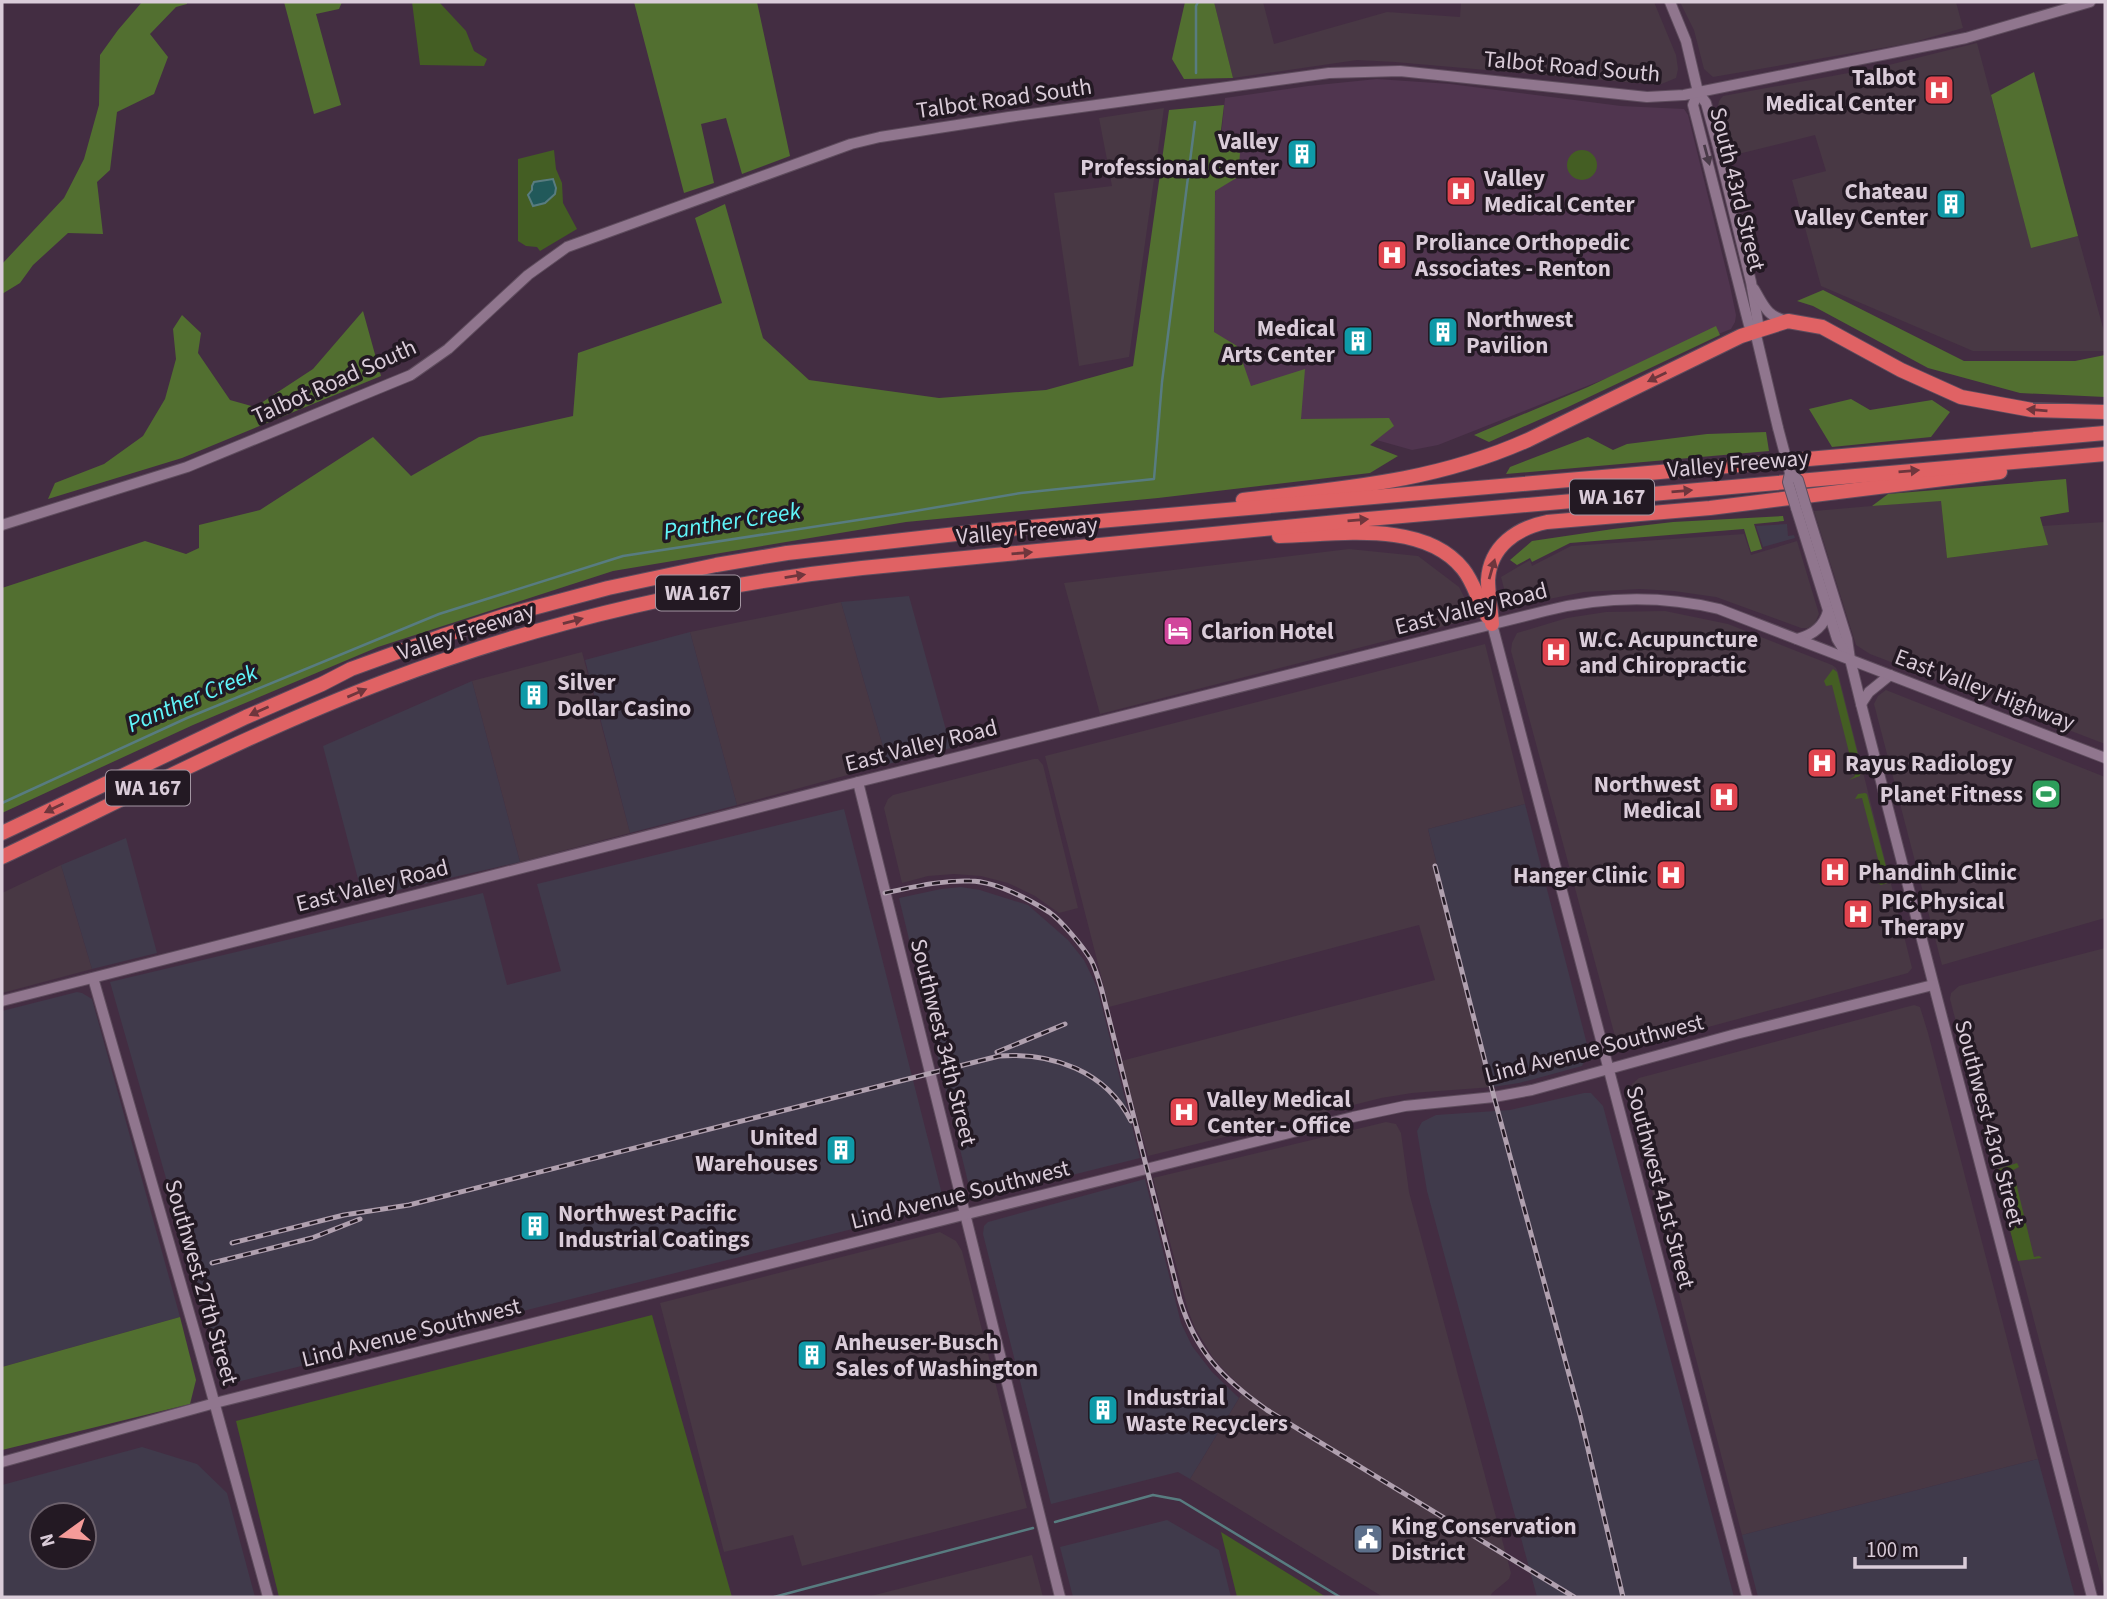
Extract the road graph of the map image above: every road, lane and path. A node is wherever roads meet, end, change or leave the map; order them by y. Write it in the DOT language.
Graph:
graph roads {
  1 [pos="1670,2"];
  2 [pos="2090,2"];
  3 [pos="1698,92"];
  4 [pos="1751,282"];
  5 [pos="1788,321"];
  6 [pos="1755,331"];
  7 [pos="2105,412"];
  8 [pos="2105,433"];
  9 [pos="2105,439"];
  10 [pos="2105,454"];
  11 [pos="2105,462"];
  12 [pos="1801,508"];
  13 [pos="1166,515"];
  14 [pos="2,525"];
  15 [pos="1119,544"];
  16 [pos="1828,608"];
  17 [pos="1492,624"];
  18 [pos="1797,639"];
  19 [pos="1850,659"];
  20 [pos="1889,675"];
  21 [pos="322,684"];
  22 [pos="1861,704"];
  23 [pos="2105,758"];
  24 [pos="858,782"];
  25 [pos="2,833"];
  26 [pos="2,858"];
  27 [pos="93,978"];
  28 [pos="1933,985"];
  29 [pos="2,1001"];
  30 [pos="1609,1070"];
  31 [pos="965,1215"];
  32 [pos="215,1403"];
  33 [pos="2,1462"];
  34 [pos="268,1597"];
  35 [pos="1060,1597"];
  36 [pos="1747,1597"];
  37 [pos="2092,1597"];
  1 -- 3 [label="main road"];
  2 -- 3 [label="main road, Talbot Road South"];
  3 -- 4 [label="main road, South 43rd Street"];
  3 -- 6 [label="main road, South 43rd Street, one-way"];
  3 -- 14 [label="main road, Talbot Road South"];
  4 -- 5 [label="main road"];
  4 -- 6 [label="main road, South 43rd Street"];
  5 -- 6 [label="highway"];
  7 -- 5 [label="highway, one-way"];
  6 -- 12 [label="main road, South 43rd Street, bridge"];
  6 -- 13 [label="highway, one-way"];
  8 -- 13 [label="highway, Valley Freeway / WA 167"];
  9 -- 21 [label="highway"];
  15 -- 10 [label="highway, Valley Freeway / WA 167, one-way"];
  17 -- 11 [label="highway, one-way"];
  12 -- 16 [label="main road, South 43rd Street"];
  12 -- 19 [label="main road, South 43rd Street"];
  13 -- 21 [label="highway, Valley Freeway / WA 167"];
  15 -- 17 [label="highway"];
  26 -- 15 [label="highway, Valley Freeway / WA 167, one-way"];
  16 -- 18 [label="main road"];
  16 -- 19 [label="main road, South 43rd Street"];
  17 -- 18 [label="main road, East Valley Road"];
  17 -- 24 [label="main road, East Valley Road"];
  17 -- 30 [label="main road, Southwest 41st Street"];
  18 -- 19 [label="main road, East Valley Road"];
  19 -- 20 [label="main road, East Valley Highway"];
  19 -- 22 [label="main road, Southwest 43rd Street"];
  20 -- 22 [label="main road"];
  20 -- 23 [label="main road, East Valley Highway"];
  21 -- 25 [label="highway, Valley Freeway / WA 167, one-way"];
  22 -- 28 [label="main road, Southwest 43rd Street"];
  24 -- 27 [label="main road, East Valley Road"];
  24 -- 31 [label="main road, Southwest 34th Street"];
  27 -- 29 [label="main road, East Valley Road"];
  27 -- 32 [label="main road, Southwest 27th Street"];
  28 -- 30 [label="main road, Lind Avenue Southwest"];
  28 -- 37 [label="main road, Southwest 43rd Street"];
  30 -- 31 [label="main road, Lind Avenue Southwest"];
  30 -- 36 [label="main road, Southwest 41st Street"];
  31 -- 32 [label="main road, Lind Avenue Southwest"];
  31 -- 35 [label="main road, Southwest 34th Street"];
  32 -- 33 [label="main road, Lind Avenue Southwest"];
  32 -- 34 [label="main road, Southwest 27th Street"];
}
